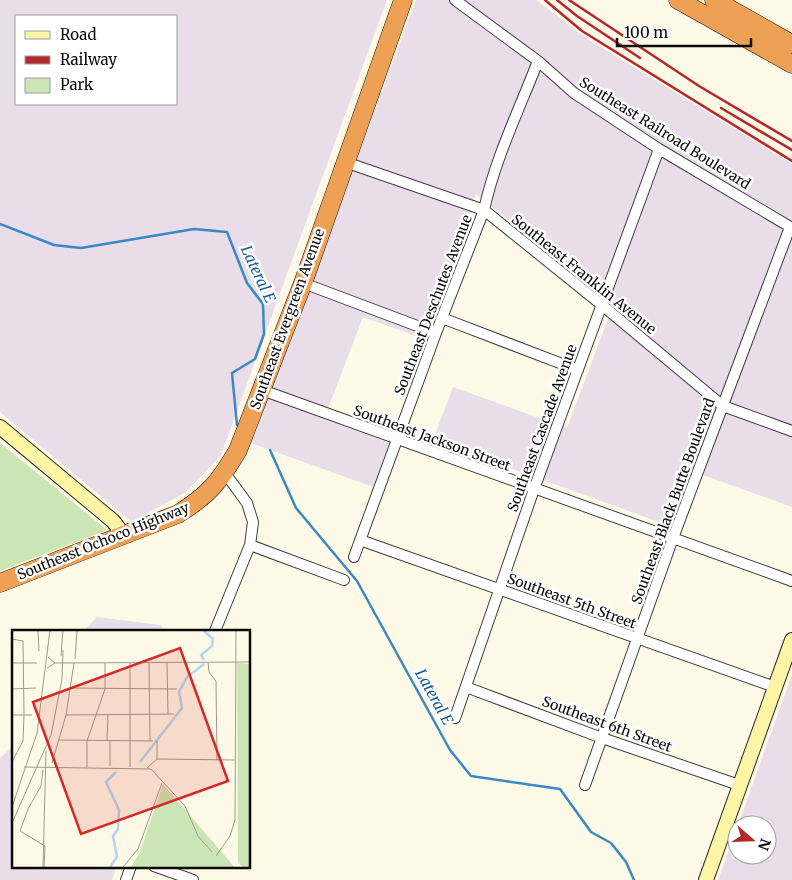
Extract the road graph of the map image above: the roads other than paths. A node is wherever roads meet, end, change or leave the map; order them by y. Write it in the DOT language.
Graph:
graph roads {
  1 [pos="403,0"];
  2 [pos="456,0"];
  3 [pos="678,0"];
  4 [pos="714,0"];
  5 [pos="792,44"];
  6 [pos="538,61"];
  7 [pos="792,64"];
  8 [pos="659,149"];
  9 [pos="346,162"];
  10 [pos="484,210"];
  11 [pos="791,228"];
  12 [pos="302,283"];
  13 [pos="602,305"];
  14 [pos="442,318"];
  15 [pos="436,333"];
  16 [pos="578,370"];
  17 [pos="262,390"];
  18 [pos="723,406"];
  19 [pos="0,427"];
  20 [pos="792,431"];
  21 [pos="398,440"];
  22 [pos="225,473"];
  23 [pos="534,489"];
  24 [pos="123,534"];
  25 [pos="673,538"];
  26 [pos="360,540"];
  27 [pos="250,545"];
  28 [pos="354,558"];
  29 [pos="344,580"];
  30 [pos="792,581"];
  31 [pos="0,584"];
  32 [pos="500,589"];
  33 [pos="215,630"];
  34 [pos="637,639"];
  35 [pos="792,640"];
  36 [pos="466,687"];
  37 [pos="775,687"];
  38 [pos="455,718"];
  39 [pos="602,738"];
  40 [pos="585,785"];
  41 [pos="740,785"];
  42 [pos="130,868"];
  43 [pos="160,868"];
  44 [pos="126,880"];
  45 [pos="193,880"];
  46 [pos="706,880"];
  1 -- 9 [label="highway, Southeast Evergreen Avenue"];
  2 -- 6 [label="street, Southeast Railroad Boulevard"];
  3 -- 7 [label="highway"];
  4 -- 5 [label="highway"];
  6 -- 8 [label="street, Southeast Railroad Boulevard"];
  6 -- 10 [label="street, Southeast Deschutes Avenue"];
  8 -- 11 [label="street, Southeast Railroad Boulevard"];
  8 -- 13 [label="street, Southeast Cascade Avenue"];
  9 -- 10 [label="street, Southeast Franklin Avenue"];
  9 -- 12 [label="highway, Southeast Evergreen Avenue"];
  10 -- 13 [label="street, Southeast Franklin Avenue"];
  10 -- 14 [label="street, Southeast Deschutes Avenue"];
  11 -- 18 [label="street, Southeast Black Butte Boulevard"];
  12 -- 15 [label="street"];
  12 -- 17 [label="highway, Southeast Evergreen Avenue"];
  13 -- 16 [label="street, Southeast Cascade Avenue"];
  13 -- 18 [label="street, Southeast Franklin Avenue"];
  14 -- 15 [label="street, Southeast Deschutes Avenue"];
  14 -- 16 [label="street"];
  15 -- 21 [label="street, Southeast Deschutes Avenue"];
  16 -- 23 [label="street, Southeast Cascade Avenue"];
  17 -- 21 [label="street, Southeast Jackson Street"];
  17 -- 22 [label="highway, Southeast Evergreen Avenue"];
  18 -- 20 [label="street, Southeast Franklin Avenue"];
  18 -- 25 [label="street, Southeast Black Butte Boulevard"];
  19 -- 24 [label="street"];
  21 -- 23 [label="street, Southeast Jackson Street"];
  21 -- 26 [label="street, Southeast Deschutes Avenue"];
  22 -- 24 [label="highway, Southeast Ochoco Highway"];
  22 -- 27 [label="street"];
  23 -- 25 [label="street, Southeast Jackson Street"];
  23 -- 32 [label="street, Southeast Cascade Avenue"];
  24 -- 31 [label="highway, Southeast Ochoco Highway"];
  25 -- 30 [label="street, Southeast Jackson Street"];
  25 -- 34 [label="street, Southeast Black Butte Boulevard"];
  26 -- 28 [label="street, Southeast Deschutes Avenue"];
  26 -- 32 [label="street, Southeast 5th Street"];
  27 -- 29 [label="street"];
  27 -- 33 [label="street"];
  32 -- 34 [label="street, Southeast 5th Street"];
  32 -- 36 [label="street, Southeast Cascade Avenue"];
  34 -- 37 [label="street, Southeast 5th Street"];
  34 -- 39 [label="street, Southeast Black Butte Boulevard"];
  35 -- 37 [label="street"];
  36 -- 38 [label="street, Southeast Cascade Avenue"];
  36 -- 39 [label="street, Southeast 6th Street"];
  37 -- 41 [label="street"];
  39 -- 40 [label="street, Southeast Black Butte Boulevard"];
  39 -- 41 [label="street, Southeast 6th Street"];
  41 -- 46 [label="street"];
  42 -- 44 [label="street"];
  43 -- 45 [label="street"];
}
